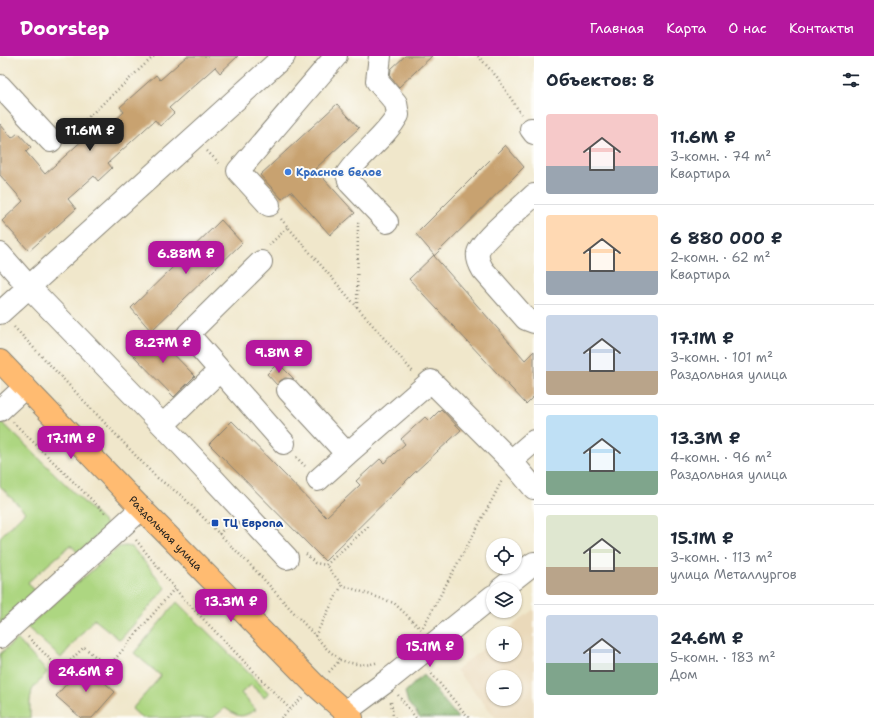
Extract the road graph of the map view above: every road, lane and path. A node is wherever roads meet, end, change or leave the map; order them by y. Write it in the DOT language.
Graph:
graph roads {
  1 [pos="154,56"];
  2 [pos="284,56"];
  3 [pos="336,56"];
  4 [pos="380,56"];
  5 [pos="478,56"];
  6 [pos="0,86"];
  7 [pos="532,131"];
  8 [pos="194,138"];
  9 [pos="51,140"];
  10 [pos="238,171"];
  11 [pos="534,195"];
  12 [pos="269,205"];
  13 [pos="380,215"];
  14 [pos="288,227"];
  15 [pos="0,254"];
  16 [pos="261,262"];
  17 [pos="29,287"];
  18 [pos="357,308"];
  19 [pos="0,313"];
  20 [pos="534,322"];
  21 [pos="0,361"];
  22 [pos="220,371"];
  23 [pos="425,386"];
  24 [pos="25,387"];
  25 [pos="288,390"];
  26 [pos="0,410"];
  27 [pos="163,425"];
  28 [pos="534,441"];
  29 [pos="284,443"];
  30 [pos="347,454"];
  31 [pos="511,462"];
  32 [pos="318,480"];
  33 [pos="534,488"];
  34 [pos="142,508"];
  35 [pos="370,525"];
  36 [pos="121,527"];
  37 [pos="287,558"];
  38 [pos="534,563"];
  39 [pos="326,565"];
  40 [pos="510,582"];
  41 [pos="342,585"];
  42 [pos="175,588"];
  43 [pos="486,602"];
  44 [pos="422,629"];
  45 [pos="7,630"];
  46 [pos="420,633"];
  47 [pos="315,636"];
  48 [pos="340,660"];
  49 [pos="380,662"];
  50 [pos="108,667"];
  51 [pos="426,668"];
  52 [pos="99,678"];
  53 [pos="315,685"];
  54 [pos="290,709"];
  55 [pos="345,716"];
  56 [pos="281,718"];
  57 [pos="469,718"];
  1 -- 9 [label="path"];
  2 -- 8 [label="street"];
  3 -- 10 [label="street"];
  4 -- 13 [label="street"];
  5 -- 7 [label="path"];
  6 -- 9 [label="street"];
  8 -- 10 [label="path"];
  8 -- 17 [label="street"];
  10 -- 12 [label="street"];
  11 -- 20 [label="street"];
  12 -- 14 [label="path"];
  13 -- 18 [label="path"];
  14 -- 16 [label="path"];
  14 -- 18 [label="path"];
  15 -- 17 [label="street"];
  16 -- 22 [label="street"];
  17 -- 19 [label="street"];
  17 -- 27 [label="street"];
  18 -- 23 [label="path"];
  19 -- 47 [label="path"];
  21 -- 24 [label="main road, Раздольная улица"];
  22 -- 27 [label="street"];
  22 -- 29 [label="street"];
  23 -- 30 [label="street"];
  23 -- 31 [label="street"];
  24 -- 26 [label="street"];
  24 -- 34 [label="main road, Раздольная улица"];
  25 -- 30 [label="street"];
  26 -- 36 [label="path"];
  27 -- 37 [label="street"];
  28 -- 31 [label="street"];
  29 -- 32 [label="path"];
  30 -- 32 [label="street"];
  31 -- 33 [label="street"];
  31 -- 44 [label="path"];
  34 -- 36 [label="street"];
  34 -- 53 [label="main road, Раздольная улица"];
  35 -- 39 [label="path"];
  36 -- 42 [label="path"];
  36 -- 45 [label="street"];
  37 -- 39 [label="path"];
  38 -- 40 [label="street"];
  39 -- 41 [label="path"];
  41 -- 44 [label="path"];
  41 -- 47 [label="path"];
  42 -- 50 [label="path"];
  42 -- 54 [label="path"];
  43 -- 55 [label="street"];
  44 -- 46 [label="path"];
  45 -- 50 [label="path"];
  47 -- 48 [label="path"];
  48 -- 49 [label="path"];
  48 -- 53 [label="path"];
  50 -- 52 [label="path"];
  51 -- 57 [label="path"];
  53 -- 54 [label="path"];
  53 -- 55 [label="main road, Раздольная улица"];
  54 -- 56 [label="path"];
}
